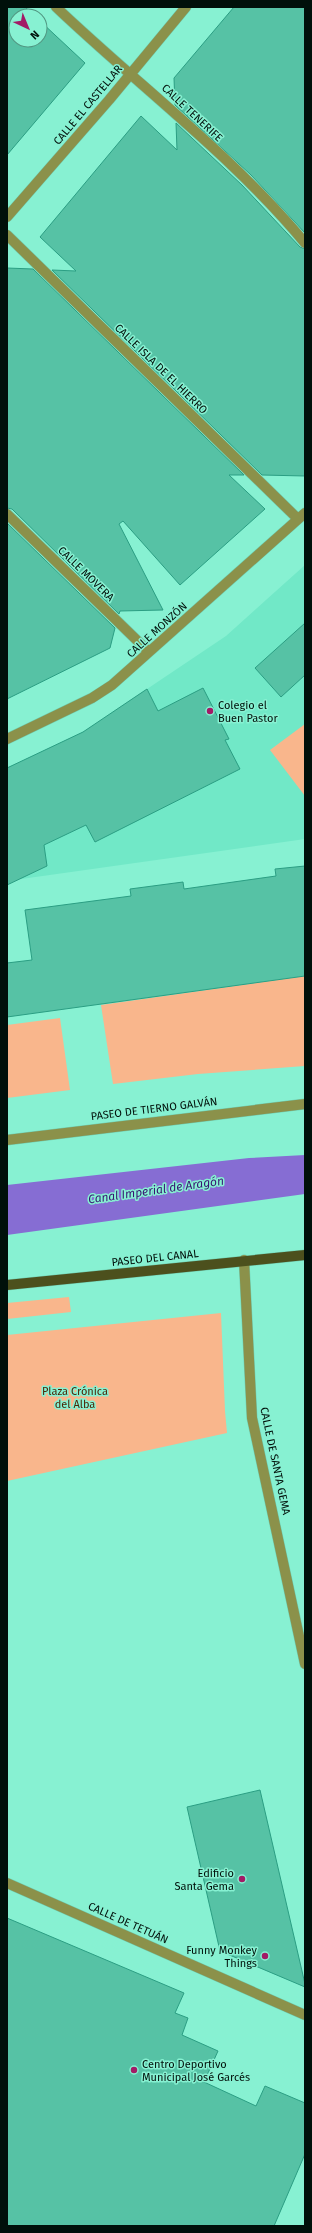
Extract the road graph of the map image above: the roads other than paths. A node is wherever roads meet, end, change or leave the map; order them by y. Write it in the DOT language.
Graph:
graph roads {
  1 [pos="56,7"];
  2 [pos="186,7"];
  3 [pos="130,73"];
  4 [pos="7,218"];
  5 [pos="7,235"];
  6 [pos="305,243"];
  7 [pos="7,514"];
  8 [pos="302,516"];
  9 [pos="149,652"];
  10 [pos="7,739"];
  11 [pos="305,1104"];
  12 [pos="7,1140"];
  13 [pos="305,1256"];
  14 [pos="244,1260"];
  15 [pos="7,1286"];
  16 [pos="305,1664"];
  17 [pos="7,1883"];
  18 [pos="305,2015"];
  1 -- 3 [label="street, CALLE TENERIFE"];
  2 -- 3 [label="street, CALLE EL CASTELLAR"];
  3 -- 4 [label="street, CALLE EL CASTELLAR"];
  3 -- 6 [label="street, CALLE TENERIFE"];
  5 -- 8 [label="street, CALLE ISLA DE EL HIERRO"];
  7 -- 9 [label="street, CALLE MOVERA"];
  8 -- 9 [label="street, CALLE MONZÓN"];
  9 -- 10 [label="street, CALLE MONZÓN"];
  11 -- 12 [label="street, PASEO DE TIERNO GALVÁN"];
  13 -- 14 [label="main road, PASEO DEL CANAL"];
  14 -- 15 [label="main road, PASEO DEL CANAL"];
  14 -- 16 [label="street, CALLE DE SANTA GEMA"];
  17 -- 18 [label="street, CALLE DE TETUÁN"];
}
